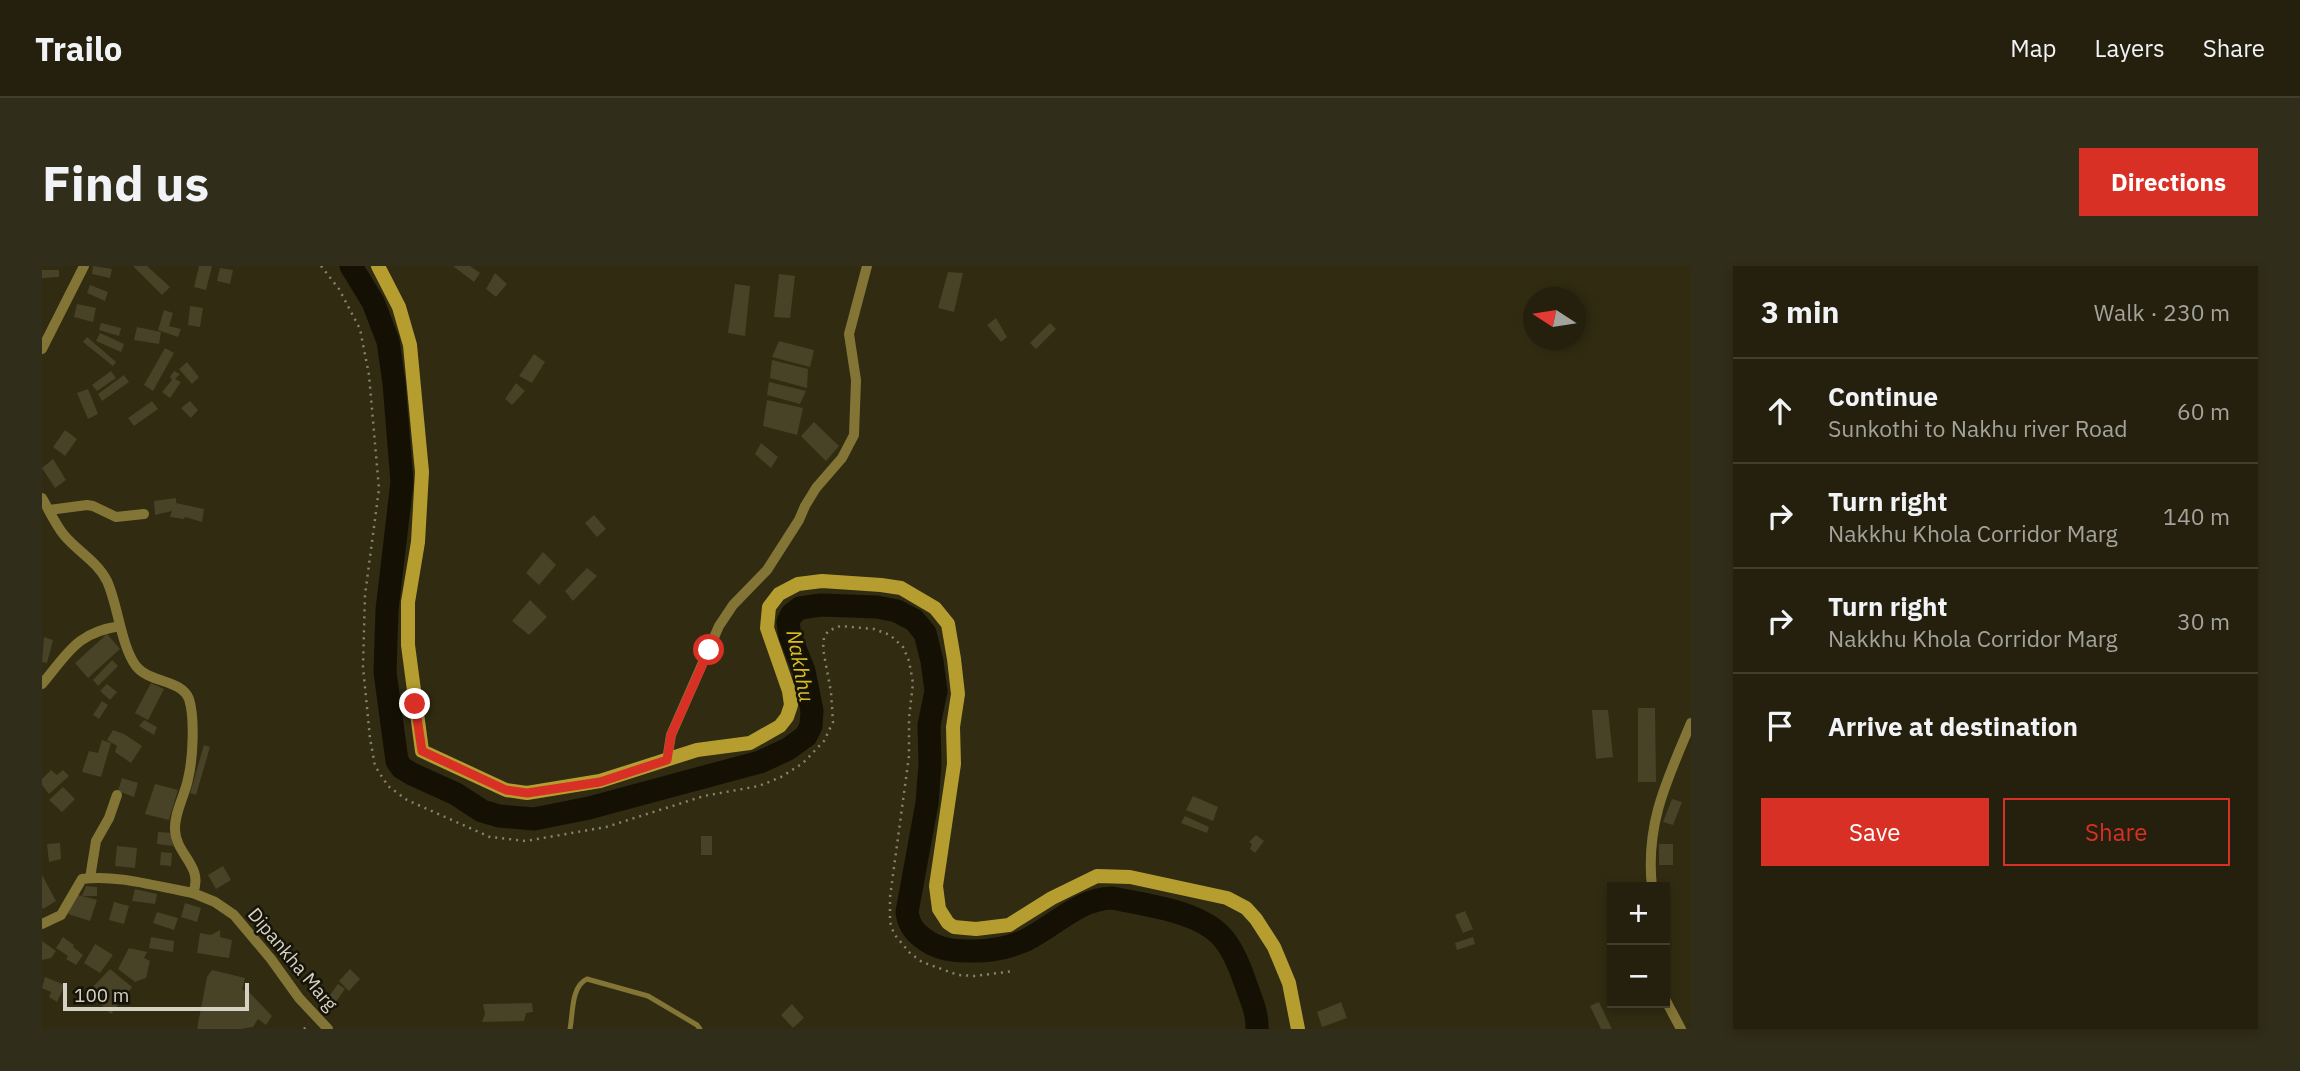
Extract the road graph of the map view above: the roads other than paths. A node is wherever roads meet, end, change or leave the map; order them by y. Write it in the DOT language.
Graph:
graph roads {
  1 [pos="84,266"];
  2 [pos="379,266"];
  3 [pos="867,266"];
  4 [pos="42,349"];
  5 [pos="42,498"];
  6 [pos="48,510"];
  7 [pos="144,514"];
  8 [pos="120,626"];
  9 [pos="42,684"];
  10 [pos="1691,723"];
  11 [pos="667,760"];
  12 [pos="117,796"];
  13 [pos="90,878"];
  14 [pos="1652,882"];
  15 [pos="192,893"];
  16 [pos="42,924"];
  17 [pos="1670,1008"];
  18 [pos="328,1029"];
  19 [pos="570,1029"];
  20 [pos="700,1029"];
  21 [pos="1298,1029"];
  22 [pos="1681,1029"];
  1 -- 4 [label="street"];
  2 -- 11 [label="street"];
  3 -- 11 [label="street"];
  5 -- 6 [label="street"];
  6 -- 7 [label="street"];
  6 -- 8 [label="street"];
  8 -- 9 [label="street"];
  8 -- 15 [label="street"];
  10 -- 14 [label="street"];
  11 -- 21 [label="street"];
  12 -- 13 [label="street"];
  13 -- 15 [label="street, Dipankha Marg"];
  13 -- 16 [label="street"];
  15 -- 18 [label="street, Dipankha Marg"];
  17 -- 22 [label="street"];
  19 -- 20 [label="lane"];
}
